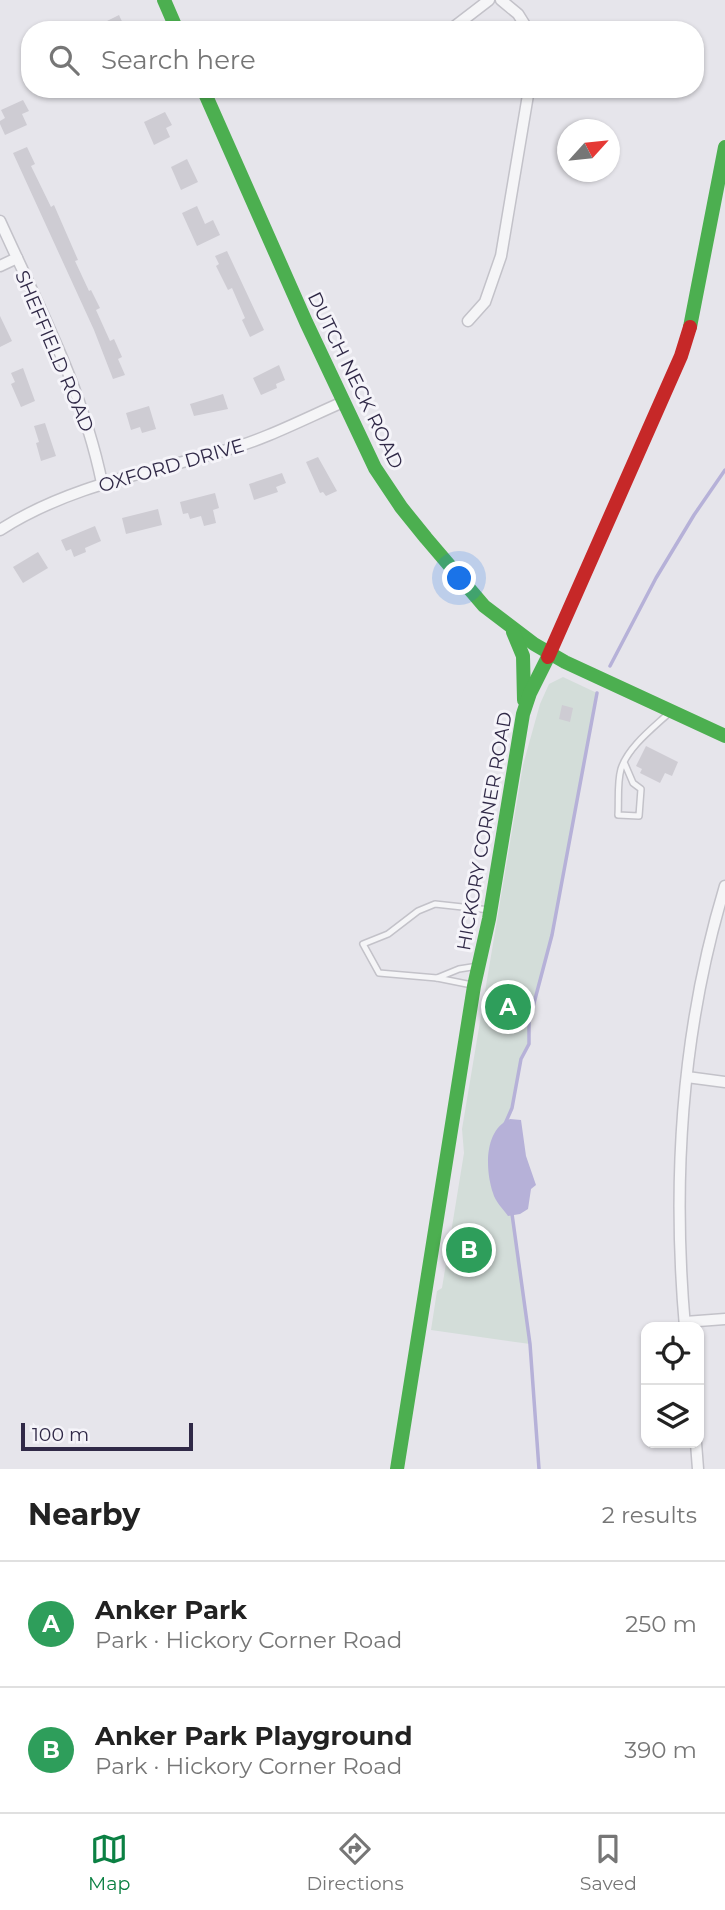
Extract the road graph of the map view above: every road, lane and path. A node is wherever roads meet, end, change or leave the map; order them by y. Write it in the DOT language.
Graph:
graph roads {
  1 [pos="164,0"];
  2 [pos="489,0"];
  3 [pos="501,0"];
  4 [pos="173,21"];
  5 [pos="462,21"];
  6 [pos="522,21"];
  7 [pos="207,98"];
  8 [pos="527,98"];
  9 [pos="725,147"];
  10 [pos="0,221"];
  11 [pos="17,258"];
  12 [pos="0,266"];
  13 [pos="468,321"];
  14 [pos="343,402"];
  15 [pos="102,483"];
  16 [pos="0,530"];
  17 [pos="510,628"];
  18 [pos="549,654"];
  19 [pos="671,711"];
  20 [pos="523,714"];
  21 [pos="725,736"];
  22 [pos="624,762"];
  23 [pos="725,886"];
  24 [pos="490,910"];
  25 [pos="480,965"];
  26 [pos="437,978"];
  27 [pos="474,986"];
  28 [pos="687,1077"];
  29 [pos="725,1082"];
  30 [pos="725,1320"];
  31 [pos="685,1322"];
  32 [pos="704,1322"];
  33 [pos="696,1448"];
  34 [pos="397,1469"];
  35 [pos="698,1469"];
  1 -- 4 [label="street"];
  2 -- 5 [label="street"];
  3 -- 6 [label="street"];
  7 -- 14 [label="street, DUTCH NECK ROAD"];
  8 -- 13 [label="street"];
  9 -- 18 [label="street, HICKORY CORNER ROAD"];
  10 -- 11 [label="street, SHEFFIELD ROAD"];
  11 -- 12 [label="street"];
  11 -- 15 [label="street, SHEFFIELD ROAD"];
  14 -- 15 [label="street, OXFORD DRIVE"];
  14 -- 17 [label="street, DUTCH NECK ROAD"];
  15 -- 16 [label="street, OXFORD DRIVE"];
  17 -- 18 [label="street, DUTCH NECK ROAD"];
  17 -- 20 [label="street"];
  18 -- 19 [label="street, DUTCH NECK ROAD"];
  18 -- 20 [label="street, HICKORY CORNER ROAD"];
  19 -- 21 [label="street, DUTCH NECK ROAD"];
  19 -- 22 [label="lane"];
  20 -- 24 [label="street, HICKORY CORNER ROAD"];
  22 -- 22 [label="lane"];
  23 -- 28 [label="street"];
  24 -- 25 [label="street, HICKORY CORNER ROAD"];
  24 -- 26 [label="lane"];
  25 -- 26 [label="lane"];
  25 -- 27 [label="street, HICKORY CORNER ROAD"];
  26 -- 27 [label="lane"];
  27 -- 34 [label="street, HICKORY CORNER ROAD"];
  28 -- 29 [label="street"];
  28 -- 31 [label="street"];
  30 -- 32 [label="street"];
  33 -- 35 [label="street"];
}
